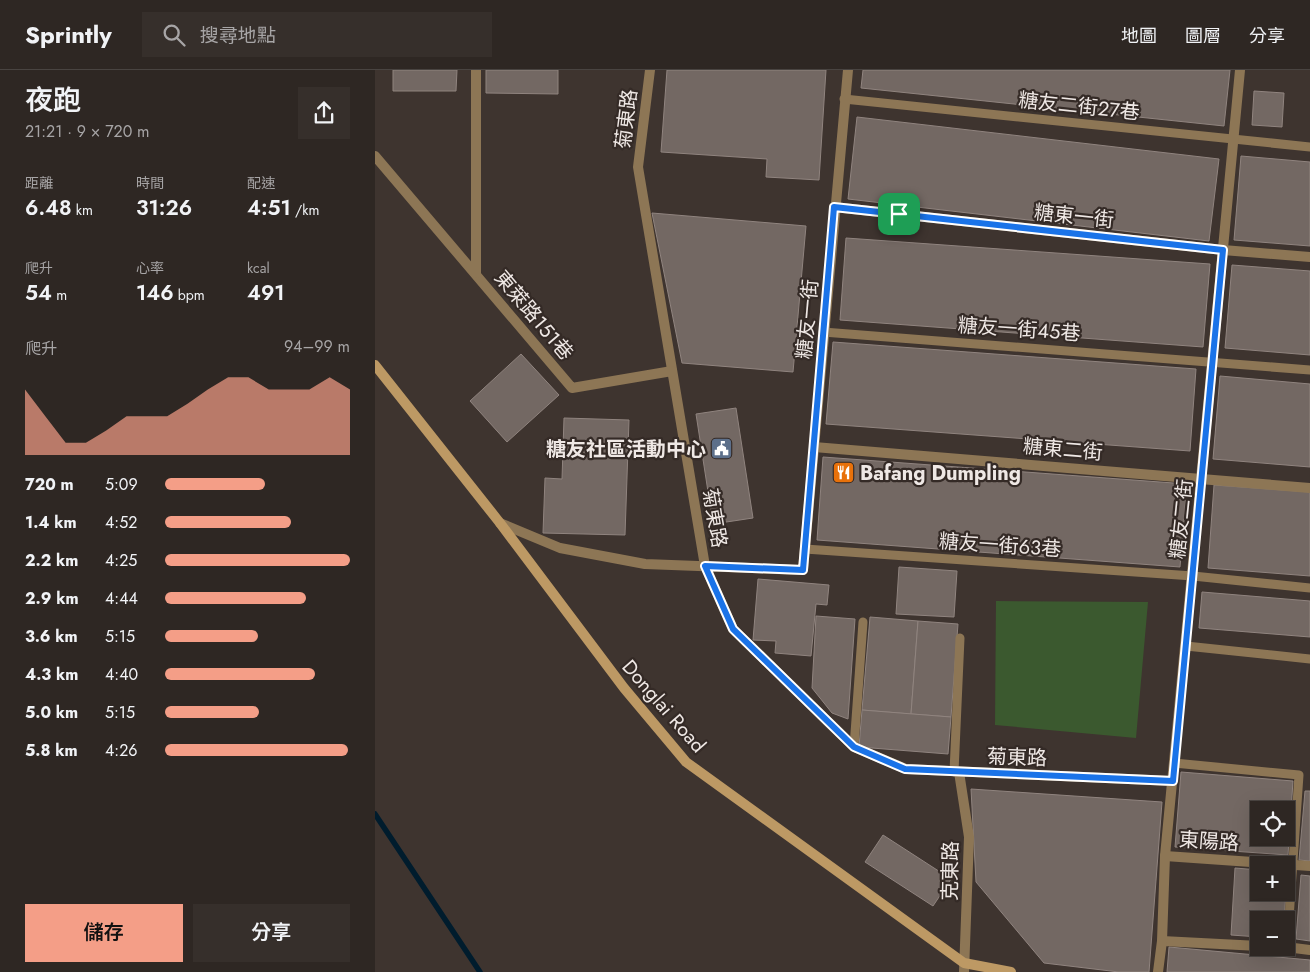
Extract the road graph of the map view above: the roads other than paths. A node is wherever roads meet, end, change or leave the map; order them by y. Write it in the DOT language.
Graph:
graph roads {
  1 [pos="476,70"];
  2 [pos="650,70"];
  3 [pos="848,70"];
  4 [pos="1240,70"];
  5 [pos="845,99"];
  6 [pos="1234,139"];
  7 [pos="1310,147"];
  8 [pos="375,156"];
  9 [pos="834,207"];
  10 [pos="1223,250"];
  11 [pos="1310,257"];
  12 [pos="476,273"];
  13 [pos="823,332"];
  14 [pos="1213,360"];
  15 [pos="375,365"];
  16 [pos="1310,370"];
  17 [pos="672,371"];
  18 [pos="814,446"];
  19 [pos="1203,478"];
  20 [pos="1310,488"];
  21 [pos="500,522"];
  22 [pos="805,548"];
  23 [pos="705,566"];
  24 [pos="1193,576"];
  25 [pos="1310,588"];
  26 [pos="863,622"];
  27 [pos="960,638"];
  28 [pos="1186,646"];
  29 [pos="1310,659"];
  30 [pos="854,747"];
  31 [pos="1174,763"];
  32 [pos="957,772"];
  33 [pos="1173,781"];
  34 [pos="1165,856"];
  35 [pos="1292,856"];
  36 [pos="1250,861"];
  37 [pos="1295,864"];
  38 [pos="1310,866"];
  39 [pos="1162,941"];
  40 [pos="1250,946"];
  41 [pos="1295,948"];
  42 [pos="1310,950"];
  43 [pos="964,968"];
  44 [pos="1011,972"];
  45 [pos="1158,972"];
  1 -- 12 [label="street, 東萊路151巷"];
  2 -- 17 [label="street, 菊東路"];
  3 -- 5 [label="street, 糖友一街"];
  4 -- 6 [label="street, 糖友二街"];
  5 -- 6 [label="lane, 糖友二街27巷"];
  5 -- 9 [label="street, 糖友一街"];
  6 -- 7 [label="lane, 糖友二街27巷"];
  6 -- 10 [label="street, 糖友二街"];
  8 -- 12 [label="street"];
  9 -- 10 [label="street, 糖東一街"];
  9 -- 13 [label="street, 糖友一街"];
  10 -- 11 [label="street, 糖東一街"];
  10 -- 14 [label="street, 糖友二街"];
  12 -- 17 [label="street, 東萊路151巷"];
  13 -- 14 [label="lane, 糖友一街45巷"];
  13 -- 18 [label="street, 糖友一街"];
  14 -- 16 [label="lane, 糖友一街45巷"];
  14 -- 19 [label="street, 糖友二街"];
  15 -- 21 [label="street, Donglai Road"];
  17 -- 23 [label="street, 菊東路"];
  18 -- 19 [label="street, 糖東二街"];
  18 -- 22 [label="street, 糖友一街"];
  19 -- 20 [label="street, 糖東二街"];
  19 -- 24 [label="street, 糖友二街"];
  21 -- 23 [label="street"];
  21 -- 43 [label="street, Donglai Road"];
  22 -- 23 [label="street, 糖友一街"];
  22 -- 24 [label="lane, 糖友一街63巷"];
  23 -- 30 [label="street, 菊東路"];
  24 -- 25 [label="lane, 糖友一街63巷"];
  24 -- 28 [label="street, 糖友二街"];
  26 -- 30 [label="lane"];
  27 -- 32 [label="lane"];
  28 -- 29 [label="lane"];
  28 -- 31 [label="street, 糖友二街"];
  30 -- 32 [label="street, 菊東路"];
  31 -- 33 [label="street, 糖友二街"];
  31 -- 35 [label="lane"];
  32 -- 33 [label="street, 菊東路"];
  32 -- 43 [label="street, 克東路"];
  33 -- 34 [label="street, 糖友二街"];
  34 -- 36 [label="street, 東陽路"];
  34 -- 39 [label="street, 糖友二街"];
  37 -- 38 [label="street, 東陽路"];
  39 -- 40 [label="street"];
  39 -- 45 [label="street, 糖友二街"];
  41 -- 42 [label="street"];
  43 -- 44 [label="street, Donglai Road"];
}
